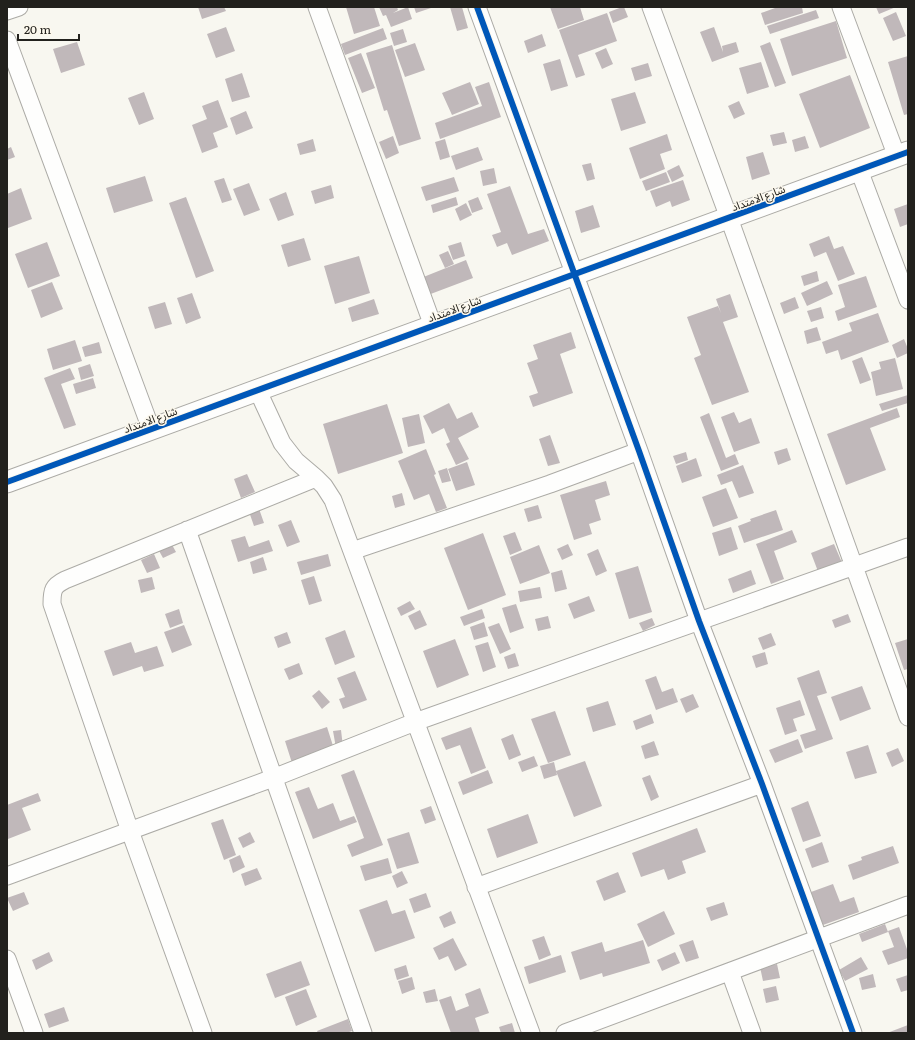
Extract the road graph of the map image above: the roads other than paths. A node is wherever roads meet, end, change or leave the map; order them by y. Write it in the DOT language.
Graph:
graph roads {
  1 [pos="19,7"];
  2 [pos="317,7"];
  3 [pos="477,7"];
  4 [pos="651,7"];
  5 [pos="841,7"];
  6 [pos="7,11"];
  7 [pos="7,40"];
  8 [pos="902,154"];
  9 [pos="859,170"];
  10 [pos="729,218"];
  11 [pos="574,274"];
  12 [pos="908,300"];
  13 [pos="433,326"];
  14 [pos="258,389"];
  15 [pos="152,429"];
  16 [pos="640,451"];
  17 [pos="316,478"];
  18 [pos="7,482"];
  19 [pos="187,530"];
  20 [pos="908,548"];
  21 [pos="352,551"];
  22 [pos="855,566"];
  23 [pos="699,621"];
  24 [pos="908,717"];
  25 [pos="415,722"];
  26 [pos="273,778"];
  27 [pos="762,784"];
  28 [pos="130,831"];
  29 [pos="7,876"];
  30 [pos="476,887"];
  31 [pos="908,905"];
  32 [pos="818,939"];
  33 [pos="7,959"];
  34 [pos="730,972"];
  35 [pos="34,1033"];
  36 [pos="203,1033"];
  37 [pos="363,1033"];
  38 [pos="531,1033"];
  39 [pos="565,1033"];
  40 [pos="752,1033"];
  41 [pos="853,1033"];
  1 -- 6 [label="street"];
  2 -- 13 [label="street"];
  3 -- 11 [label="street"];
  4 -- 10 [label="street"];
  5 -- 8 [label="street"];
  7 -- 15 [label="street"];
  8 -- 9 [label="street, شارع الامتداد"];
  9 -- 10 [label="street, شارع الامتداد"];
  9 -- 12 [label="street"];
  10 -- 11 [label="street, شارع الامتداد"];
  10 -- 22 [label="street"];
  11 -- 13 [label="street, شارع الامتداد"];
  11 -- 16 [label="street"];
  13 -- 14 [label="street, شارع الامتداد"];
  14 -- 15 [label="street, شارع الامتداد"];
  14 -- 17 [label="street"];
  15 -- 18 [label="street, شارع الامتداد"];
  16 -- 21 [label="street"];
  16 -- 23 [label="street"];
  17 -- 19 [label="street"];
  17 -- 21 [label="street"];
  19 -- 26 [label="street"];
  19 -- 28 [label="street"];
  20 -- 22 [label="street"];
  21 -- 25 [label="street"];
  22 -- 23 [label="street"];
  22 -- 24 [label="street"];
  23 -- 25 [label="street"];
  23 -- 27 [label="street"];
  25 -- 26 [label="street"];
  25 -- 30 [label="street"];
  26 -- 28 [label="street"];
  26 -- 37 [label="street"];
  27 -- 30 [label="street"];
  27 -- 32 [label="street"];
  28 -- 29 [label="street"];
  28 -- 36 [label="street"];
  30 -- 38 [label="street"];
  31 -- 32 [label="street"];
  32 -- 34 [label="street"];
  32 -- 41 [label="street"];
  33 -- 35 [label="street"];
  34 -- 39 [label="street"];
  34 -- 40 [label="street"];
}
